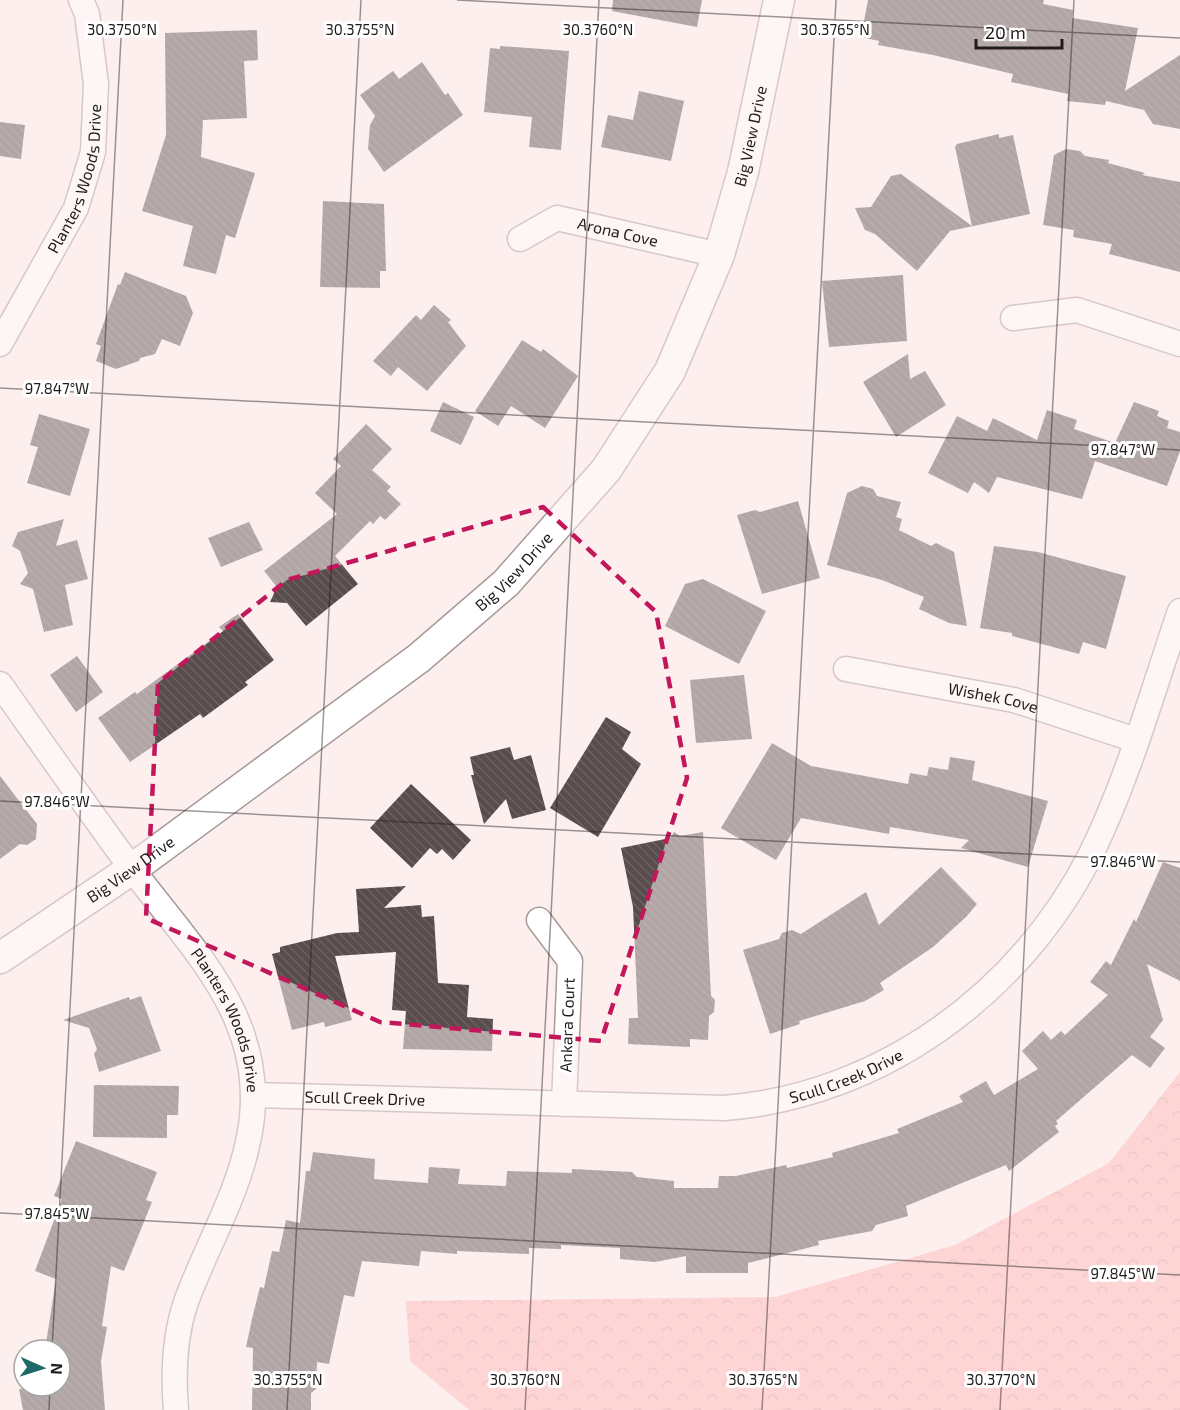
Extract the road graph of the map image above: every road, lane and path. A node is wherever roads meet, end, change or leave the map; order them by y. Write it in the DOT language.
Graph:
graph roads {
  1 [pos="81,0"];
  2 [pos="779,0"];
  3 [pos="520,239"];
  4 [pos="719,255"];
  5 [pos="1013,318"];
  6 [pos="0,344"];
  7 [pos="1180,344"];
  8 [pos="1180,611"];
  9 [pos="846,669"];
  10 [pos="0,684"];
  11 [pos="1136,740"];
  12 [pos="132,868"];
  13 [pos="539,920"];
  14 [pos="0,958"];
  15 [pos="254,1095"];
  16 [pos="564,1104"];
  17 [pos="176,1410"];
  1 -- 6 [label="street, Planters Woods Drive"];
  2 -- 4 [label="street, Big View Drive"];
  3 -- 4 [label="street, Arona Cove"];
  4 -- 12 [label="street, Big View Drive"];
  5 -- 7 [label="street"];
  8 -- 11 [label="street, Scull Creek Drive"];
  9 -- 11 [label="street, Wishek Cove"];
  10 -- 12 [label="street, Planters Woods Drive"];
  11 -- 16 [label="street, Scull Creek Drive"];
  12 -- 14 [label="street, Big View Drive"];
  12 -- 15 [label="street, Planters Woods Drive"];
  13 -- 16 [label="street, Ankara Court"];
  15 -- 16 [label="street, Scull Creek Drive"];
  15 -- 17 [label="street, Planters Woods Drive"];
}
